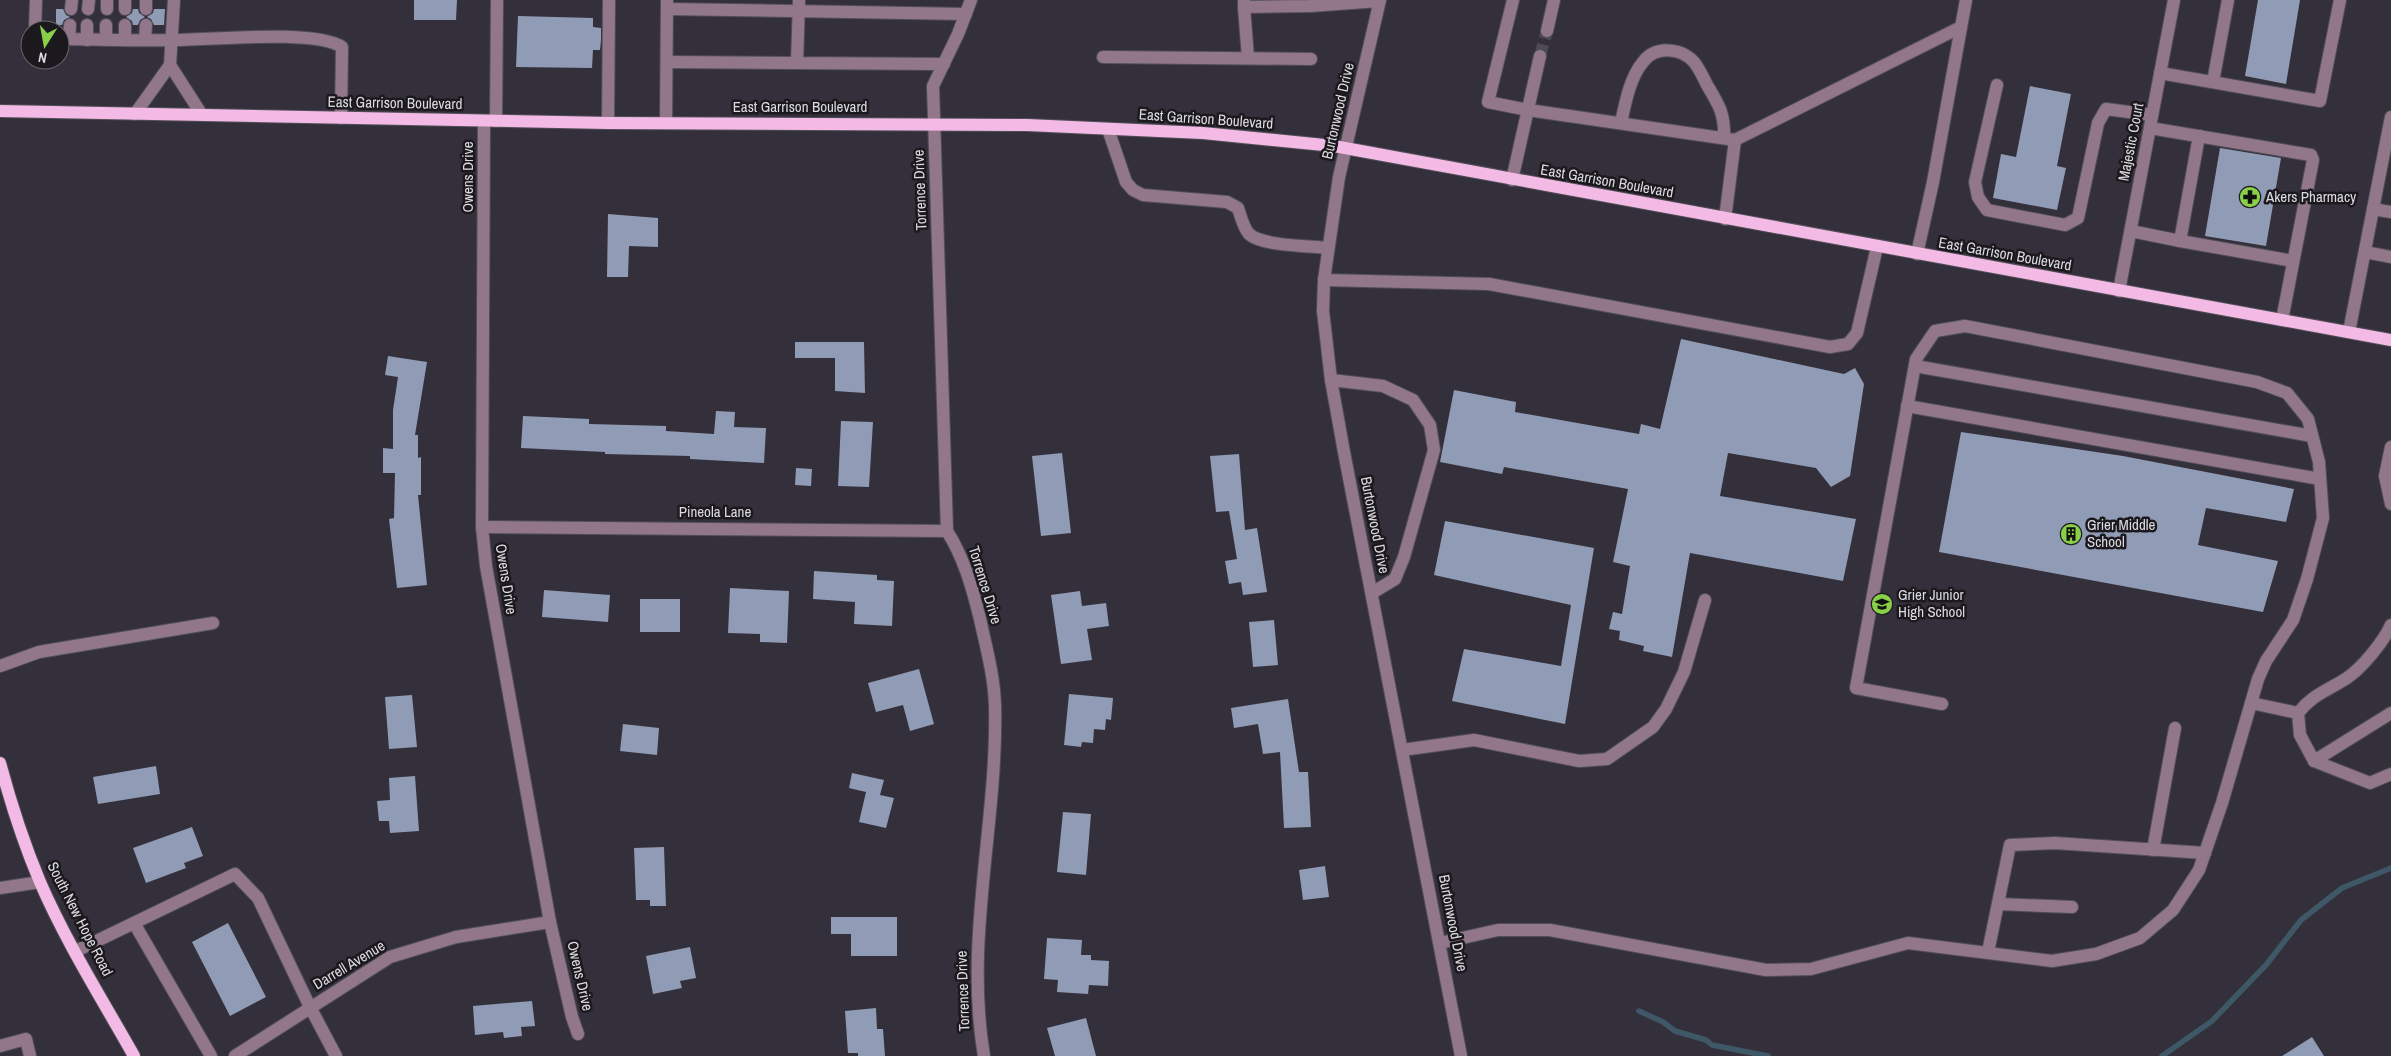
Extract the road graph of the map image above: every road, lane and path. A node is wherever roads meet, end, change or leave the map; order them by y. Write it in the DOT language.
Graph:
graph roads {
  1 [pos="36,0"];
  2 [pos="174,0"];
  3 [pos="497,0"];
  4 [pos="610,0"];
  5 [pos="971,0"];
  6 [pos="1379,0"];
  7 [pos="1512,0"];
  8 [pos="1554,0"];
  9 [pos="1966,0"];
  10 [pos="2174,0"];
  11 [pos="2228,0"];
  12 [pos="2340,0"];
  13 [pos="1310,3"];
  14 [pos="1244,4"];
  15 [pos="666,5"];
  16 [pos="799,6"];
  17 [pos="966,14"];
  18 [pos="35,20"];
  19 [pos="87,25"];
  20 [pos="106,25"];
  21 [pos="125,25"];
  22 [pos="146,25"];
  23 [pos="1961,27"];
  24 [pos="1547,31"];
  25 [pos="70,39"];
  26 [pos="87,40"];
  27 [pos="106,40"];
  28 [pos="124,40"];
  29 [pos="146,40"];
  30 [pos="172,40"];
  31 [pos="1540,56"];
  32 [pos="1103,57"];
  33 [pos="1248,58"];
  34 [pos="1311,58"];
  35 [pos="666,62"];
  36 [pos="797,63"];
  37 [pos="944,64"];
  38 [pos="170,65"];
  39 [pos="2160,72"];
  40 [pos="2213,82"];
  41 [pos="1997,85"];
  42 [pos="1528,110"];
  43 [pos="0,111"];
  44 [pos="135,114"];
  45 [pos="202,115"];
  46 [pos="2152,115"];
  47 [pos="2391,117"];
  48 [pos="341,118"];
  49 [pos="490,121"];
  50 [pos="608,123"];
  51 [pos="666,123"];
  52 [pos="1621,123"];
  53 [pos="935,124"];
  54 [pos="2150,128"];
  55 [pos="1108,129"];
  56 [pos="2199,136"];
  57 [pos="1729,139"];
  58 [pos="1347,149"];
  59 [pos="1512,180"];
  60 [pos="2373,209"];
  61 [pos="2391,212"];
  62 [pos="1725,219"];
  63 [pos="2130,231"];
  64 [pos="2180,241"];
  65 [pos="1877,247"];
  66 [pos="1327,248"];
  67 [pos="2365,252"];
  68 [pos="1917,254"];
  69 [pos="2391,257"];
  70 [pos="2293,261"];
  71 [pos="1324,280"];
  72 [pos="2119,291"];
  73 [pos="2282,320"];
  74 [pos="2349,332"];
  75 [pos="2391,340"];
  76 [pos="1915,366"];
  77 [pos="1331,380"];
  78 [pos="1907,406"];
  79 [pos="2312,436"];
  80 [pos="2391,447"];
  81 [pos="2320,479"];
  82 [pos="2391,504"];
  83 [pos="482,527"];
  84 [pos="947,531"];
  85 [pos="1372,593"];
  86 [pos="1705,600"];
  87 [pos="213,622"];
  88 [pos="2391,625"];
  89 [pos="0,666"];
  90 [pos="2251,703"];
  91 [pos="1942,704"];
  92 [pos="2298,713"];
  93 [pos="2391,713"];
  94 [pos="2175,728"];
  95 [pos="1402,750"];
  96 [pos="2314,761"];
  97 [pos="0,763"];
  98 [pos="2391,774"];
  99 [pos="2153,850"];
  100 [pos="2205,853"];
  101 [pos="40,882"];
  102 [pos="0,888"];
  103 [pos="1998,904"];
  104 [pos="2072,907"];
  105 [pos="550,922"];
  106 [pos="134,923"];
  107 [pos="1440,943"];
  108 [pos="76,951"];
  109 [pos="1988,952"];
  110 [pos="310,1007"];
  111 [pos="578,1034"];
  112 [pos="0,1046"];
  113 [pos="30,1056"];
  114 [pos="134,1056"];
  115 [pos="211,1056"];
  116 [pos="235,1056"];
  117 [pos="336,1056"];
  118 [pos="984,1056"];
  119 [pos="1461,1056"];
  1 -- 18 [label="street"];
  2 -- 30 [label="street"];
  3 -- 49 [label="street, Owens Drive"];
  4 -- 50 [label="street"];
  5 -- 17 [label="street, Torrence Drive"];
  6 -- 13 [label="street"];
  6 -- 58 [label="street, Burtonwood Drive"];
  7 -- 42 [label="street"];
  8 -- 24 [label="street"];
  9 -- 23 [label="street"];
  10 -- 39 [label="street, Majestic Court"];
  11 -- 40 [label="street"];
  12 -- 40 [label="street"];
  13 -- 14 [label="street"];
  14 -- 33 [label="street"];
  15 -- 16 [label="street"];
  15 -- 35 [label="street"];
  16 -- 17 [label="street"];
  16 -- 36 [label="street"];
  17 -- 37 [label="street, Torrence Drive"];
  19 -- 26 [label="street"];
  20 -- 27 [label="street"];
  21 -- 28 [label="street"];
  22 -- 29 [label="street"];
  23 -- 57 [label="street"];
  23 -- 68 [label="street"];
  25 -- 26 [label="street"];
  26 -- 27 [label="street"];
  27 -- 28 [label="street"];
  28 -- 29 [label="street"];
  29 -- 30 [label="street"];
  30 -- 38 [label="street"];
  30 -- 48 [label="street"];
  31 -- 42 [label="street"];
  32 -- 33 [label="street"];
  33 -- 34 [label="street"];
  35 -- 36 [label="street"];
  35 -- 51 [label="street"];
  36 -- 37 [label="street"];
  37 -- 53 [label="street, Torrence Drive"];
  38 -- 44 [label="street"];
  38 -- 45 [label="street"];
  39 -- 40 [label="street"];
  39 -- 46 [label="street, Majestic Court"];
  41 -- 46 [label="street"];
  42 -- 52 [label="street"];
  42 -- 59 [label="street"];
  43 -- 44 [label="main road, East Garrison Boulevard"];
  44 -- 45 [label="main road, East Garrison Boulevard"];
  45 -- 48 [label="main road, East Garrison Boulevard"];
  46 -- 54 [label="street, Majestic Court"];
  47 -- 60 [label="street"];
  48 -- 49 [label="main road, East Garrison Boulevard"];
  49 -- 50 [label="main road, East Garrison Boulevard"];
  49 -- 83 [label="street, Owens Drive"];
  50 -- 51 [label="main road, East Garrison Boulevard"];
  51 -- 53 [label="main road, East Garrison Boulevard"];
  52 -- 57 [label="street"];
  52 -- 57 [label="street"];
  53 -- 55 [label="main road, East Garrison Boulevard"];
  53 -- 84 [label="street, Torrence Drive"];
  54 -- 56 [label="street"];
  54 -- 63 [label="street, Majestic Court"];
  55 -- 58 [label="main road, East Garrison Boulevard"];
  55 -- 66 [label="street"];
  56 -- 64 [label="street"];
  56 -- 70 [label="street"];
  57 -- 62 [label="street"];
  58 -- 59 [label="main road, East Garrison Boulevard"];
  58 -- 66 [label="street, Burtonwood Drive"];
  59 -- 62 [label="main road, East Garrison Boulevard"];
  60 -- 61 [label="street"];
  60 -- 67 [label="street"];
  62 -- 65 [label="main road, East Garrison Boulevard"];
  63 -- 64 [label="street"];
  63 -- 72 [label="street, Majestic Court"];
  64 -- 70 [label="street"];
  65 -- 68 [label="main road, East Garrison Boulevard"];
  65 -- 71 [label="street"];
  66 -- 71 [label="street, Burtonwood Drive"];
  67 -- 69 [label="street"];
  67 -- 74 [label="street"];
  68 -- 72 [label="main road, East Garrison Boulevard"];
  70 -- 73 [label="street"];
  71 -- 77 [label="street, Burtonwood Drive"];
  72 -- 73 [label="main road, East Garrison Boulevard"];
  73 -- 74 [label="main road, East Garrison Boulevard"];
  74 -- 75 [label="main road, East Garrison Boulevard"];
  76 -- 78 [label="street"];
  76 -- 79 [label="street"];
  76 -- 79 [label="street"];
  77 -- 85 [label="street, Burtonwood Drive"];
  77 -- 85 [label="street"];
  78 -- 81 [label="street"];
  78 -- 91 [label="street"];
  79 -- 81 [label="street"];
  80 -- 82 [label="street"];
  81 -- 90 [label="street"];
  83 -- 84 [label="street, Pineola Lane"];
  83 -- 105 [label="street, Owens Drive"];
  84 -- 118 [label="street, Torrence Drive"];
  85 -- 95 [label="street, Burtonwood Drive"];
  86 -- 95 [label="street"];
  87 -- 89 [label="street"];
  88 -- 92 [label="street"];
  90 -- 92 [label="street"];
  90 -- 100 [label="street"];
  92 -- 96 [label="street"];
  93 -- 96 [label="street"];
  94 -- 99 [label="street"];
  95 -- 107 [label="street, Burtonwood Drive"];
  96 -- 98 [label="street"];
  97 -- 101 [label="main road, South New Hope Road"];
  99 -- 100 [label="street"];
  99 -- 103 [label="street"];
  100 -- 109 [label="street"];
  101 -- 102 [label="street"];
  101 -- 108 [label="main road, South New Hope Road"];
  103 -- 104 [label="street"];
  103 -- 109 [label="street"];
  105 -- 110 [label="street, Darrell Avenue"];
  105 -- 111 [label="street, Owens Drive"];
  106 -- 108 [label="street"];
  106 -- 110 [label="street"];
  106 -- 115 [label="street"];
  107 -- 109 [label="street"];
  107 -- 119 [label="street, Burtonwood Drive"];
  108 -- 114 [label="main road, South New Hope Road"];
  110 -- 116 [label="street, Darrell Avenue"];
  110 -- 117 [label="street"];
  112 -- 113 [label="street"];
}
